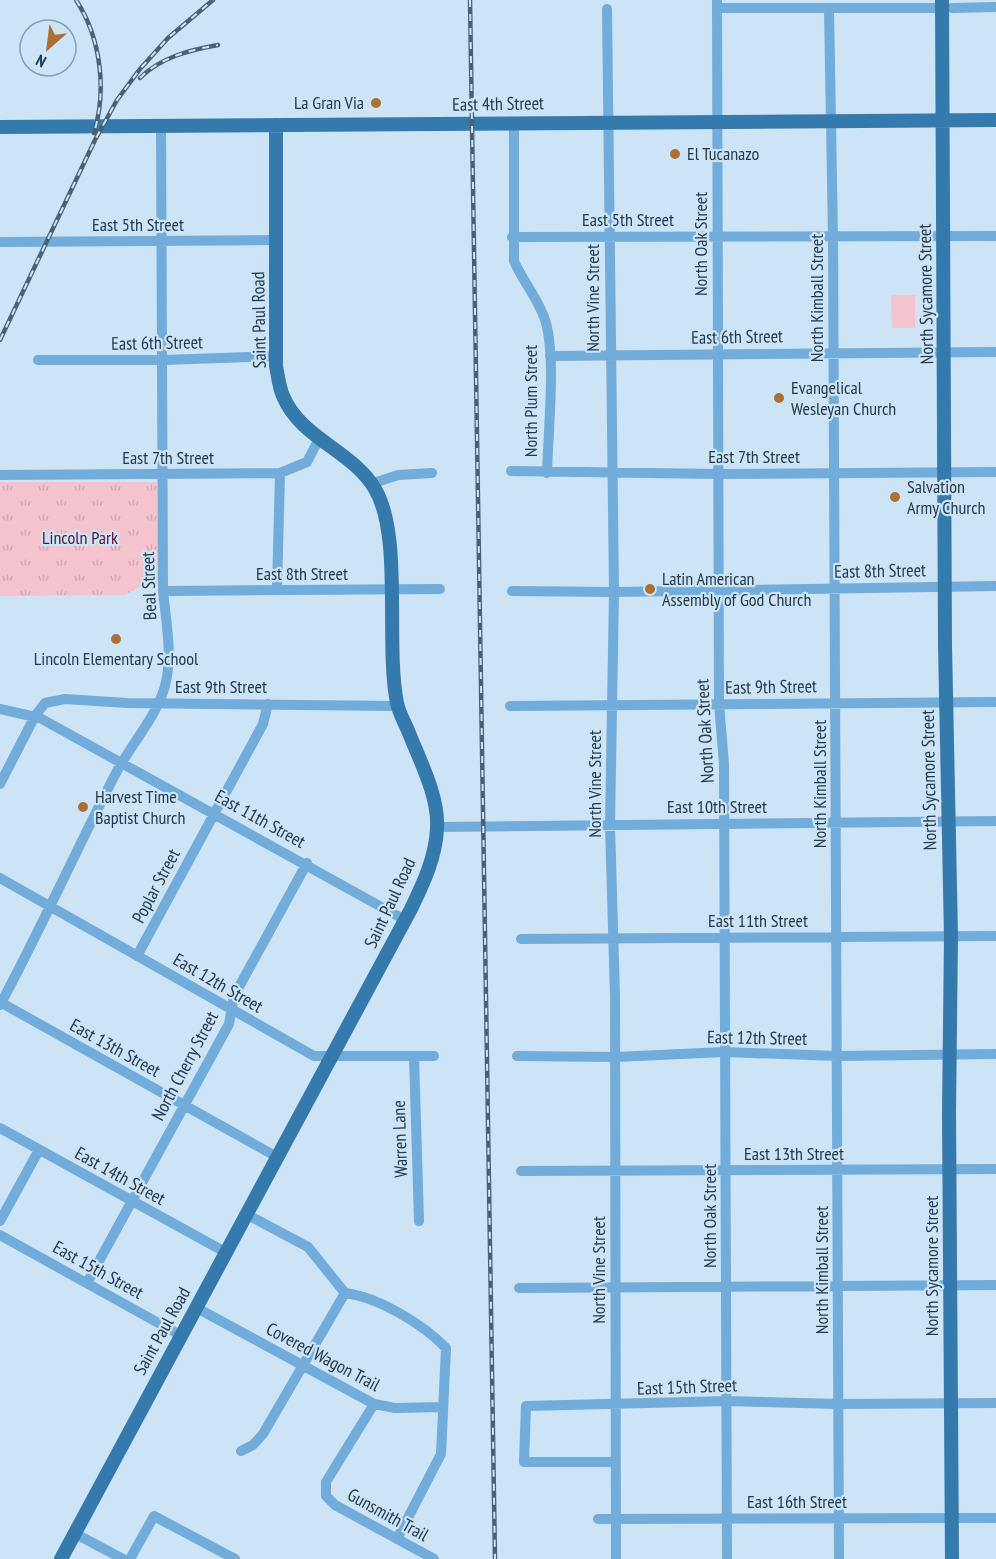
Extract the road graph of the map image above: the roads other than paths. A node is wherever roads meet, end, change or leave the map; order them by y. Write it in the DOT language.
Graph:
graph roads {
  1 [pos="718,3"];
  2 [pos="943,5"];
  3 [pos="996,7"];
  4 [pos="607,9"];
  5 [pos="830,9"];
  6 [pos="831,120"];
  7 [pos="942,120"];
  8 [pos="996,120"];
  9 [pos="718,121"];
  10 [pos="514,122"];
  11 [pos="608,122"];
  12 [pos="276,125"];
  13 [pos="161,126"];
  14 [pos="0,127"];
  15 [pos="943,236"];
  16 [pos="996,236"];
  17 [pos="512,237"];
  18 [pos="610,237"];
  19 [pos="718,237"];
  20 [pos="833,237"];
  21 [pos="276,240"];
  22 [pos="163,241"];
  23 [pos="0,242"];
  24 [pos="944,352"];
  25 [pos="996,352"];
  26 [pos="834,353"];
  27 [pos="718,354"];
  28 [pos="610,355"];
  29 [pos="276,356"];
  30 [pos="550,356"];
  31 [pos="38,360"];
  32 [pos="164,360"];
  33 [pos="319,439"];
  34 [pos="511,471"];
  35 [pos="432,472"];
  36 [pos="547,472"];
  37 [pos="945,472"];
  38 [pos="996,472"];
  39 [pos="279,473"];
  40 [pos="612,473"];
  41 [pos="835,473"];
  42 [pos="164,474"];
  43 [pos="718,474"];
  44 [pos="0,475"];
  45 [pos="371,484"];
  46 [pos="945,586"];
  47 [pos="996,586"];
  48 [pos="835,588"];
  49 [pos="440,589"];
  50 [pos="277,590"];
  51 [pos="390,590"];
  52 [pos="718,590"];
  53 [pos="164,591"];
  54 [pos="512,591"];
  55 [pos="614,592"];
  56 [pos="946,702"];
  57 [pos="996,702"];
  58 [pos="158,703"];
  59 [pos="836,703"];
  60 [pos="268,704"];
  61 [pos="719,704"];
  62 [pos="612,705"];
  63 [pos="397,706"];
  64 [pos="510,706"];
  65 [pos="0,709"];
  66 [pos="35,716"];
  67 [pos="121,762"];
  68 [pos="0,784"];
  69 [pos="214,813"];
  70 [pos="948,821"];
  71 [pos="996,821"];
  72 [pos="724,823"];
  73 [pos="837,824"];
  74 [pos="610,825"];
  75 [pos="437,827"];
  76 [pos="307,863"];
  77 [pos="0,878"];
  78 [pos="51,906"];
  79 [pos="405,920"];
  80 [pos="951,936"];
  81 [pos="996,936"];
  82 [pos="725,937"];
  83 [pos="838,937"];
  84 [pos="521,939"];
  85 [pos="615,940"];
  86 [pos="137,956"];
  87 [pos="0,1003"];
  88 [pos="233,1010"];
  89 [pos="724,1052"];
  90 [pos="950,1054"];
  91 [pos="996,1054"];
  92 [pos="414,1056"];
  93 [pos="434,1056"];
  94 [pos="517,1056"];
  95 [pos="838,1056"];
  96 [pos="616,1057"];
  97 [pos="331,1058"];
  98 [pos="184,1105"];
  99 [pos="0,1128"];
  100 [pos="39,1150"];
  101 [pos="277,1157"];
  102 [pos="950,1169"];
  103 [pos="996,1169"];
  104 [pos="616,1170"];
  105 [pos="728,1170"];
  106 [pos="839,1170"];
  107 [pos="521,1171"];
  108 [pos="132,1201"];
  109 [pos="246,1214"];
  110 [pos="0,1221"];
  111 [pos="419,1221"];
  112 [pos="0,1235"];
  113 [pos="225,1252"];
  114 [pos="87,1283"];
  115 [pos="950,1284"];
  116 [pos="996,1285"];
  117 [pos="839,1286"];
  118 [pos="616,1287"];
  119 [pos="727,1287"];
  120 [pos="519,1288"];
  121 [pos="345,1293"];
  122 [pos="195,1307"];
  123 [pos="180,1335"];
  124 [pos="303,1366"];
  125 [pos="727,1401"];
  126 [pos="996,1403"];
  127 [pos="374,1404"];
  128 [pos="839,1404"];
  129 [pos="951,1404"];
  130 [pos="616,1406"];
  131 [pos="442,1407"];
  132 [pos="241,1451"];
  133 [pos="616,1462"];
  134 [pos="839,1518"];
  135 [pos="952,1518"];
  136 [pos="996,1518"];
  137 [pos="598,1519"];
  138 [pos="616,1519"];
  139 [pos="726,1519"];
  140 [pos="74,1533"];
  141 [pos="397,1539"];
  142 [pos="61,1559"];
  143 [pos="123,1559"];
  144 [pos="130,1559"];
  145 [pos="235,1559"];
  146 [pos="435,1559"];
  147 [pos="616,1559"];
  148 [pos="727,1559"];
  149 [pos="839,1559"];
  150 [pos="952,1559"];
  1 -- 5 [label="street"];
  1 -- 9 [label="street, North Oak Street"];
  2 -- 3 [label="street"];
  2 -- 5 [label="street"];
  2 -- 7 [label="main road, North Sycamore Street"];
  4 -- 11 [label="street, North Vine Street"];
  5 -- 6 [label="street, North Kimball Street"];
  6 -- 7 [label="main road, East 4th Street"];
  6 -- 9 [label="main road, East 4th Street"];
  6 -- 20 [label="street, North Kimball Street"];
  7 -- 8 [label="main road, East 4th Street"];
  7 -- 15 [label="main road, North Sycamore Street"];
  9 -- 11 [label="main road, East 4th Street"];
  9 -- 19 [label="street, North Oak Street"];
  10 -- 11 [label="main road, East 4th Street"];
  10 -- 12 [label="main road, East 4th Street"];
  10 -- 17 [label="street, North Plum Street"];
  11 -- 18 [label="street, North Vine Street"];
  12 -- 13 [label="main road, East 4th Street"];
  12 -- 21 [label="main road, Saint Paul Road"];
  13 -- 14 [label="main road, East 4th Street"];
  13 -- 22 [label="street, Beal Street"];
  15 -- 16 [label="street, East 5th Street"];
  15 -- 20 [label="street, East 5th Street"];
  15 -- 24 [label="main road, North Sycamore Street"];
  17 -- 18 [label="street, East 5th Street"];
  17 -- 30 [label="street, North Plum Street"];
  18 -- 19 [label="street, East 5th Street"];
  18 -- 28 [label="street, North Vine Street"];
  19 -- 20 [label="street, East 5th Street"];
  19 -- 27 [label="street, North Oak Street"];
  20 -- 26 [label="street, North Kimball Street"];
  21 -- 22 [label="street, East 5th Street"];
  21 -- 29 [label="main road, Saint Paul Road"];
  22 -- 23 [label="street, East 5th Street"];
  22 -- 32 [label="street, Beal Street"];
  24 -- 25 [label="street, East 6th Street"];
  24 -- 26 [label="street, East 6th Street"];
  24 -- 37 [label="main road, North Sycamore Street"];
  26 -- 27 [label="street, East 6th Street"];
  26 -- 41 [label="street, North Kimball Street"];
  27 -- 28 [label="street, East 6th Street"];
  27 -- 43 [label="street, North Oak Street"];
  28 -- 30 [label="street, East 6th Street"];
  28 -- 40 [label="street, North Vine Street"];
  29 -- 32 [label="street, East 6th Street"];
  29 -- 33 [label="main road, Saint Paul Road"];
  30 -- 36 [label="street, North Plum Street"];
  31 -- 32 [label="street, East 6th Street"];
  32 -- 42 [label="street, Beal Street"];
  33 -- 39 [label="street, East 7th Street"];
  33 -- 45 [label="main road, Saint Paul Road"];
  34 -- 36 [label="street, East 7th Street"];
  35 -- 45 [label="street"];
  36 -- 40 [label="street, East 7th Street"];
  37 -- 38 [label="street, East 7th Street"];
  37 -- 41 [label="street, East 7th Street"];
  37 -- 46 [label="main road, North Sycamore Street"];
  39 -- 42 [label="street, East 7th Street"];
  39 -- 50 [label="street"];
  40 -- 43 [label="street, East 7th Street"];
  40 -- 55 [label="street, North Vine Street"];
  41 -- 43 [label="street, East 7th Street"];
  41 -- 48 [label="street, North Kimball Street"];
  42 -- 44 [label="street, East 7th Street"];
  42 -- 53 [label="street, Beal Street"];
  43 -- 52 [label="street, North Oak Street"];
  45 -- 51 [label="main road, Saint Paul Road"];
  46 -- 47 [label="street, East 8th Street"];
  46 -- 48 [label="street, East 8th Street"];
  46 -- 56 [label="main road, North Sycamore Street"];
  48 -- 52 [label="street, East 8th Street"];
  48 -- 59 [label="street, North Kimball Street"];
  49 -- 51 [label="street, East 8th Street"];
  50 -- 51 [label="street, East 8th Street"];
  50 -- 53 [label="street, East 8th Street"];
  51 -- 63 [label="main road, Saint Paul Road"];
  52 -- 55 [label="street, East 8th Street"];
  52 -- 61 [label="street, North Oak Street"];
  53 -- 58 [label="street, Beal Street"];
  54 -- 55 [label="street, East 8th Street"];
  55 -- 62 [label="street, North Vine Street"];
  56 -- 57 [label="street, East 9th Street"];
  56 -- 59 [label="street, East 9th Street"];
  56 -- 70 [label="main road, North Sycamore Street"];
  58 -- 60 [label="street, East 9th Street"];
  58 -- 66 [label="street, East 9th Street"];
  58 -- 67 [label="street, Beal Street"];
  59 -- 61 [label="street, East 9th Street"];
  59 -- 73 [label="street, North Kimball Street"];
  60 -- 63 [label="street, East 9th Street"];
  60 -- 69 [label="street, Poplar Street"];
  61 -- 62 [label="street, East 9th Street"];
  61 -- 72 [label="street, North Oak Street"];
  62 -- 64 [label="street, East 9th Street"];
  62 -- 74 [label="street, North Vine Street"];
  63 -- 75 [label="main road, Saint Paul Road"];
  65 -- 66 [label="street"];
  66 -- 67 [label="street, East 11th Street"];
  66 -- 68 [label="street"];
  67 -- 69 [label="street, East 11th Street"];
  67 -- 78 [label="street, Beal Street"];
  69 -- 76 [label="street, East 11th Street"];
  69 -- 86 [label="street, Poplar Street"];
  70 -- 71 [label="street, East 10th Street"];
  70 -- 73 [label="street, East 10th Street"];
  70 -- 80 [label="main road, North Sycamore Street"];
  72 -- 73 [label="street, East 10th Street"];
  72 -- 74 [label="street, East 10th Street"];
  72 -- 82 [label="street, North Oak Street"];
  73 -- 83 [label="street, North Kimball Street"];
  74 -- 75 [label="street, East 10th Street"];
  74 -- 85 [label="street, North Vine Street"];
  75 -- 79 [label="main road, Saint Paul Road"];
  76 -- 79 [label="street, East 11th Street"];
  76 -- 88 [label="street, North Cherry Street"];
  77 -- 78 [label="street, East 12th Street"];
  78 -- 86 [label="street, East 12th Street"];
  78 -- 87 [label="street, Beal Street"];
  79 -- 97 [label="main road, Saint Paul Road"];
  80 -- 81 [label="street, East 11th Street"];
  80 -- 83 [label="street, East 11th Street"];
  80 -- 90 [label="main road, North Sycamore Street"];
  82 -- 83 [label="street, East 11th Street"];
  82 -- 85 [label="street, East 11th Street"];
  82 -- 89 [label="street, North Oak Street"];
  83 -- 95 [label="street, North Kimball Street"];
  84 -- 85 [label="street, East 11th Street"];
  85 -- 96 [label="street, North Vine Street"];
  86 -- 88 [label="street, East 12th Street"];
  87 -- 98 [label="street, East 13th Street"];
  88 -- 97 [label="street, East 12th Street"];
  88 -- 98 [label="street, North Cherry Street"];
  89 -- 95 [label="street, East 12th Street"];
  89 -- 96 [label="street, East 12th Street"];
  89 -- 105 [label="street, North Oak Street"];
  90 -- 91 [label="street, East 12th Street"];
  90 -- 95 [label="street, East 12th Street"];
  90 -- 102 [label="main road, North Sycamore Street"];
  92 -- 93 [label="street, East 12th Street"];
  92 -- 97 [label="street, East 12th Street"];
  92 -- 111 [label="street, Warren Lane"];
  94 -- 96 [label="street, East 12th Street"];
  95 -- 106 [label="street, North Kimball Street"];
  96 -- 104 [label="street, North Vine Street"];
  97 -- 101 [label="main road, Saint Paul Road"];
  98 -- 101 [label="street, East 13th Street"];
  98 -- 108 [label="street, North Cherry Street"];
  99 -- 100 [label="street, East 14th Street"];
  100 -- 108 [label="street, East 14th Street"];
  100 -- 110 [label="street"];
  101 -- 109 [label="main road, Saint Paul Road"];
  102 -- 103 [label="street, East 13th Street"];
  102 -- 106 [label="street, East 13th Street"];
  102 -- 115 [label="main road, North Sycamore Street"];
  104 -- 105 [label="street, East 13th Street"];
  104 -- 107 [label="street, East 13th Street"];
  104 -- 118 [label="street, North Vine Street"];
  105 -- 106 [label="street, East 13th Street"];
  105 -- 119 [label="street, North Oak Street"];
  106 -- 117 [label="street, North Kimball Street"];
  108 -- 113 [label="street, East 14th Street"];
  108 -- 114 [label="street, North Cherry Street"];
  109 -- 113 [label="main road, Saint Paul Road"];
  109 -- 121 [label="street"];
  112 -- 114 [label="street, East 15th Street"];
  113 -- 122 [label="main road, Saint Paul Road"];
  114 -- 123 [label="street, East 15th Street"];
  115 -- 116 [label="street"];
  115 -- 117 [label="street"];
  115 -- 129 [label="main road, North Sycamore Street"];
  117 -- 119 [label="street"];
  117 -- 128 [label="street, North Kimball Street"];
  118 -- 119 [label="street"];
  118 -- 120 [label="street"];
  118 -- 130 [label="street, North Vine Street"];
  119 -- 125 [label="street, North Oak Street"];
  121 -- 124 [label="street"];
  121 -- 131 [label="street"];
  122 -- 123 [label="main road, Saint Paul Road"];
  122 -- 124 [label="street, Covered Wagon Trail"];
  123 -- 140 [label="main road, Saint Paul Road"];
  124 -- 127 [label="street, Covered Wagon Trail"];
  124 -- 132 [label="street"];
  125 -- 128 [label="street, East 15th Street"];
  125 -- 130 [label="street, East 15th Street"];
  125 -- 139 [label="street, North Oak Street"];
  126 -- 129 [label="street, East 15th Street"];
  127 -- 131 [label="street, Covered Wagon Trail"];
  127 -- 141 [label="street, Gunsmith Trail"];
  128 -- 129 [label="street, East 15th Street"];
  128 -- 134 [label="street, North Kimball Street"];
  129 -- 135 [label="main road, North Sycamore Street"];
  130 -- 133 [label="street, North Vine Street"];
  130 -- 133 [label="street, East 15th Street"];
  131 -- 141 [label="street"];
  133 -- 138 [label="street, North Vine Street"];
  134 -- 135 [label="street, East 16th Street"];
  134 -- 139 [label="street, East 16th Street"];
  134 -- 149 [label="street, North Kimball Street"];
  135 -- 136 [label="street, East 16th Street"];
  135 -- 150 [label="main road, North Sycamore Street"];
  137 -- 138 [label="street, East 16th Street"];
  138 -- 139 [label="street, East 16th Street"];
  138 -- 147 [label="street, North Vine Street"];
  139 -- 148 [label="street, North Oak Street"];
  140 -- 142 [label="main road, Saint Paul Road"];
  140 -- 143 [label="street"];
  141 -- 146 [label="street, Gunsmith Trail"];
  144 -- 145 [label="street"];
}
